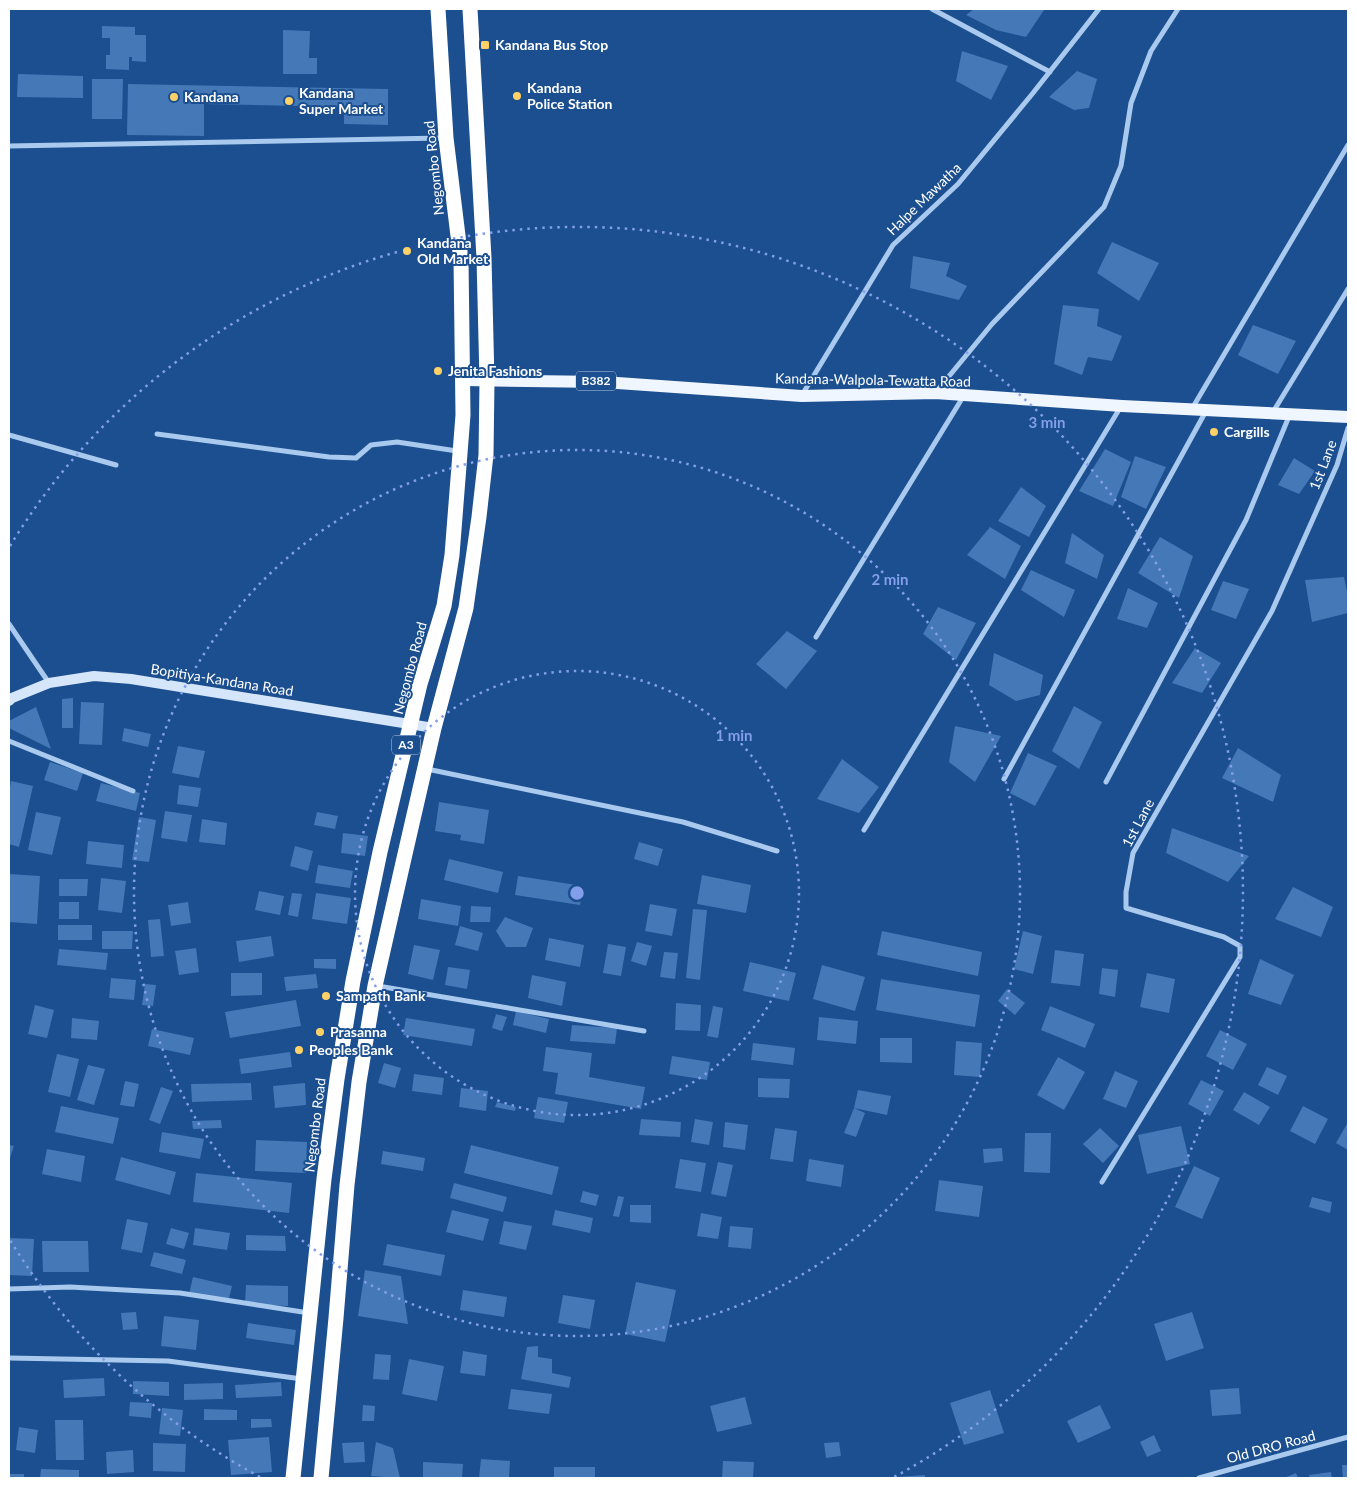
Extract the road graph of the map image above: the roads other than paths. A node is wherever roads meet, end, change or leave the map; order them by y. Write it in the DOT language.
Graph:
graph roads {
  1 [pos="438,9"];
  2 [pos="470,9"];
  3 [pos="932,9"];
  4 [pos="1099,9"];
  5 [pos="1178,9"];
  6 [pos="1050,72"];
  7 [pos="446,138"];
  8 [pos="1348,145"];
  9 [pos="9,146"];
  10 [pos="1348,289"];
  11 [pos="464,380"];
  12 [pos="487,381"];
  13 [pos="935,393"];
  14 [pos="965,395"];
  15 [pos="802,396"];
  16 [pos="1122,406"];
  17 [pos="1192,409"];
  18 [pos="1207,410"];
  19 [pos="1272,413"];
  20 [pos="1290,413"];
  21 [pos="1348,417"];
  22 [pos="1348,428"];
  23 [pos="157,434"];
  24 [pos="9,435"];
  25 [pos="460,451"];
  26 [pos="116,465"];
  27 [pos="9,624"];
  28 [pos="816,637"];
  29 [pos="49,683"];
  30 [pos="10,698"];
  31 [pos="411,724"];
  32 [pos="434,728"];
  33 [pos="9,741"];
  34 [pos="426,768"];
  35 [pos="1004,779"];
  36 [pos="1106,782"];
  37 [pos="133,791"];
  38 [pos="864,830"];
  39 [pos="777,851"];
  40 [pos="375,986"];
  41 [pos="644,1031"];
  42 [pos="1102,1182"];
  43 [pos="9,1289"];
  44 [pos="311,1313"];
  45 [pos="9,1358"];
  46 [pos="304,1380"];
  47 [pos="1348,1437"];
  48 [pos="293,1478"];
  49 [pos="320,1478"];
  50 [pos="1199,1478"];
  1 -- 7 [label="highway, Negombo Road / A3"];
  2 -- 12 [label="highway, A3"];
  3 -- 6 [label="street"];
  4 -- 6 [label="street, Halpe Mawatha"];
  5 -- 13 [label="street"];
  6 -- 15 [label="street, Halpe Mawatha"];
  7 -- 9 [label="street"];
  7 -- 11 [label="highway, Negombo Road / A3"];
  8 -- 17 [label="street"];
  10 -- 19 [label="street"];
  11 -- 12 [label="main road, Kandana-Walpola-Tewatta Road"];
  11 -- 25 [label="highway, Negombo Road / A3"];
  12 -- 15 [label="main road, Kandana-Walpola-Tewatta Road / B382"];
  12 -- 32 [label="highway, A3"];
  13 -- 14 [label="main road, Kandana-Walpola-Tewatta Road / B382"];
  13 -- 15 [label="main road, Kandana-Walpola-Tewatta Road / B382"];
  14 -- 16 [label="main road, Kandana-Walpola-Tewatta Road / B382"];
  14 -- 28 [label="street"];
  16 -- 17 [label="main road, Kandana-Walpola-Tewatta Road / B382"];
  16 -- 38 [label="street"];
  17 -- 18 [label="main road, Kandana-Walpola-Tewatta Road / B382"];
  18 -- 19 [label="main road, Kandana-Walpola-Tewatta Road / B382"];
  18 -- 35 [label="street"];
  19 -- 20 [label="main road, Kandana-Walpola-Tewatta Road / B382"];
  20 -- 21 [label="main road, Kandana-Walpola-Tewatta Road / B382"];
  20 -- 36 [label="street"];
  22 -- 42 [label="street, 1st Lane"];
  23 -- 25 [label="street"];
  24 -- 26 [label="street"];
  25 -- 31 [label="highway, Negombo Road / A3"];
  27 -- 29 [label="street"];
  29 -- 30 [label="street, Bopitiya-Kandana Road"];
  29 -- 31 [label="street, Bopitiya-Kandana Road"];
  31 -- 32 [label="street, Bopitiya-Kandana Road"];
  31 -- 44 [label="highway, Negombo Road / A3"];
  32 -- 34 [label="highway, A3"];
  33 -- 37 [label="street"];
  34 -- 39 [label="street"];
  34 -- 40 [label="highway, A3"];
  40 -- 41 [label="street"];
  40 -- 49 [label="highway, A3"];
  43 -- 44 [label="street"];
  44 -- 46 [label="highway, Negombo Road / A3"];
  45 -- 46 [label="street"];
  46 -- 48 [label="highway, Negombo Road / A3"];
  47 -- 50 [label="street, Old DRO Road"];
}
